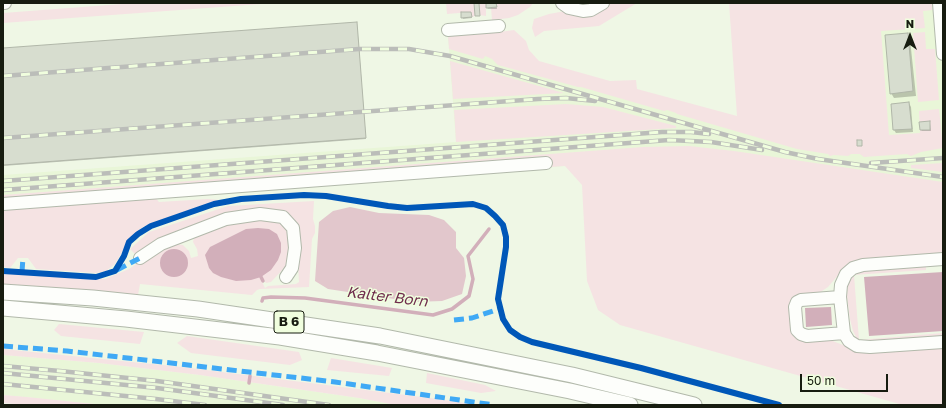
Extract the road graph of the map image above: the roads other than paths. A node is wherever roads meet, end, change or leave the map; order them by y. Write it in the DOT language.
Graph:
graph roads {
  1 [pos="562,3"];
  2 [pos="603,3"];
  3 [pos="939,3"];
  4 [pos="942,19"];
  5 [pos="500,26"];
  6 [pos="448,30"];
  7 [pos="943,54"];
  8 [pos="546,163"];
  9 [pos="3,204"];
  10 [pos="140,258"];
  11 [pos="943,259"];
  12 [pos="286,277"];
  13 [pos="3,292"];
  14 [pos="840,297"];
  15 [pos="3,308"];
  16 [pos="844,333"];
  17 [pos="943,342"];
  18 [pos="630,405"];
  19 [pos="694,405"];
  1 -- 2 [label="lane"];
  3 -- 4 [label="lane"];
  4 -- 7 [label="lane"];
  5 -- 6 [label="lane"];
  8 -- 9 [label="lane"];
  10 -- 12 [label="lane"];
  11 -- 14 [label="lane"];
  13 -- 19 [label="main road, B 6"];
  14 -- 16 [label="lane"];
  14 -- 16 [label="lane"];
  15 -- 18 [label="main road, B 6"];
  16 -- 17 [label="lane"];
}
